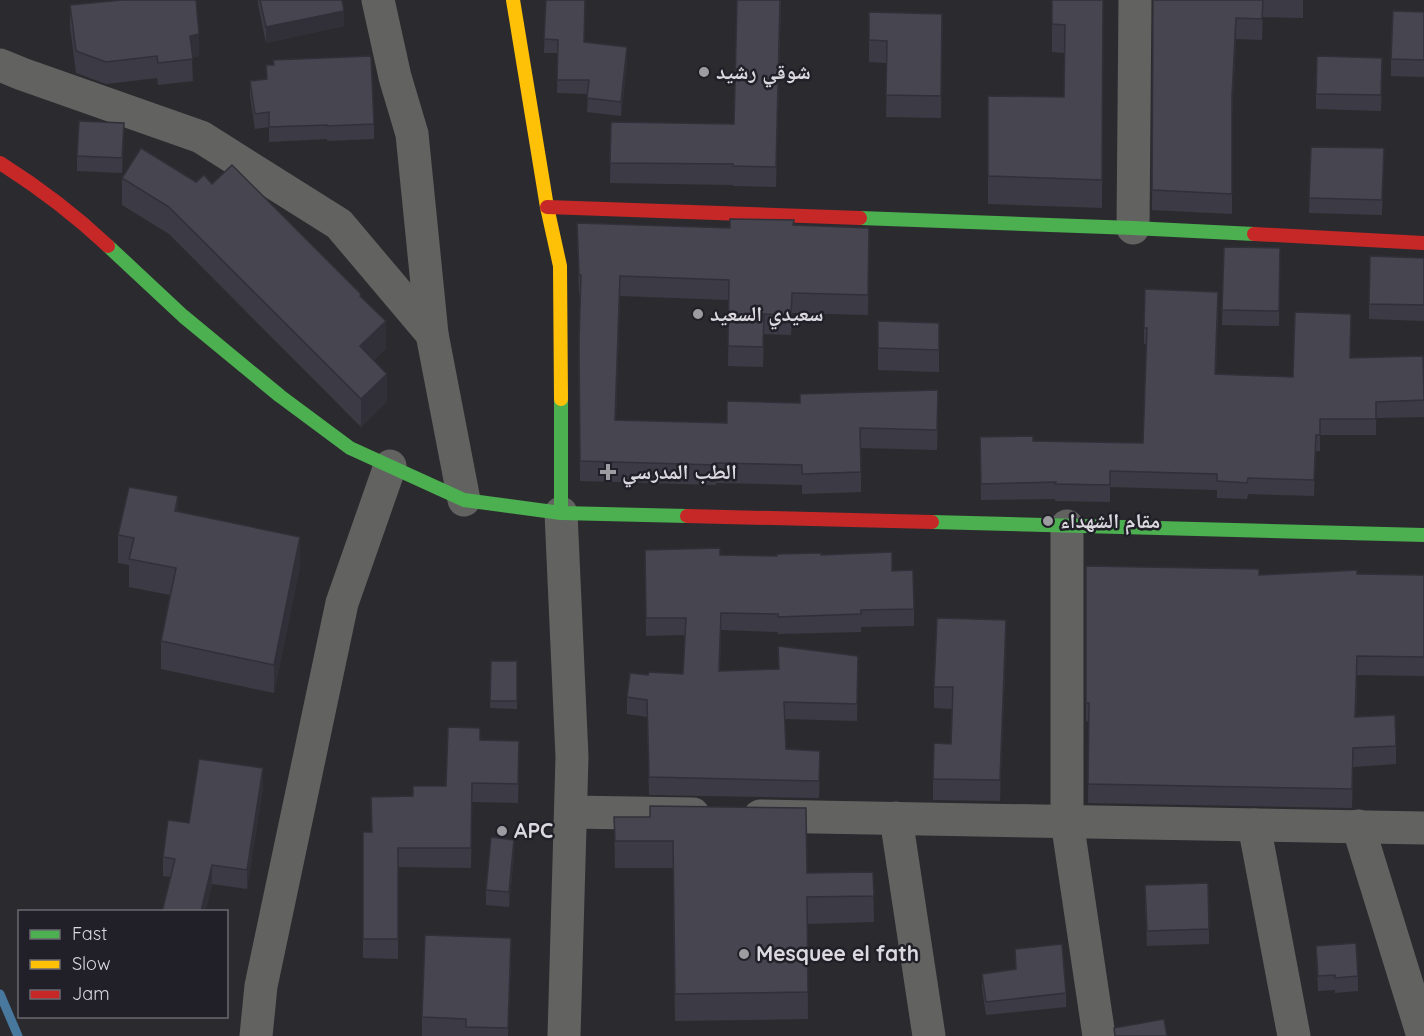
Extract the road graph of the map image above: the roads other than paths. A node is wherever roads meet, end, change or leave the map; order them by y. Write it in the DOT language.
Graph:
graph roads {
  1 [pos="378,0"];
  2 [pos="513,0"];
  3 [pos="1135,0"];
  4 [pos="0,65"];
  5 [pos="0,163"];
  6 [pos="547,207"];
  7 [pos="1133,228"];
  8 [pos="1424,243"];
  9 [pos="432,334"];
  10 [pos="390,466"];
  11 [pos="464,500"];
  12 [pos="561,513"];
  13 [pos="1067,526"];
  14 [pos="1424,535"];
  15 [pos="570,812"];
  16 [pos="896,818"];
  17 [pos="1067,821"];
  18 [pos="1254,825"];
  19 [pos="1358,826"];
  20 [pos="1424,828"];
  21 [pos="256,1036"];
  22 [pos="564,1036"];
  23 [pos="929,1036"];
  24 [pos="1099,1036"];
  25 [pos="1294,1036"];
  26 [pos="1423,1036"];
  1 -- 9 [label="street"];
  2 -- 6 [label="main road"];
  3 -- 7 [label="street"];
  4 -- 9 [label="street"];
  5 -- 10 [label="main road"];
  6 -- 7 [label="main road"];
  6 -- 12 [label="main road"];
  7 -- 8 [label="main road"];
  9 -- 11 [label="street"];
  10 -- 11 [label="main road"];
  10 -- 21 [label="street"];
  11 -- 12 [label="main road"];
  12 -- 13 [label="main road"];
  12 -- 15 [label="street"];
  13 -- 14 [label="main road"];
  13 -- 17 [label="street"];
  15 -- 16 [label="street"];
  15 -- 22 [label="street"];
  16 -- 17 [label="street"];
  16 -- 23 [label="street"];
  17 -- 18 [label="street"];
  17 -- 24 [label="street"];
  18 -- 19 [label="street"];
  18 -- 25 [label="street"];
  19 -- 20 [label="street"];
  19 -- 26 [label="street"];
}
